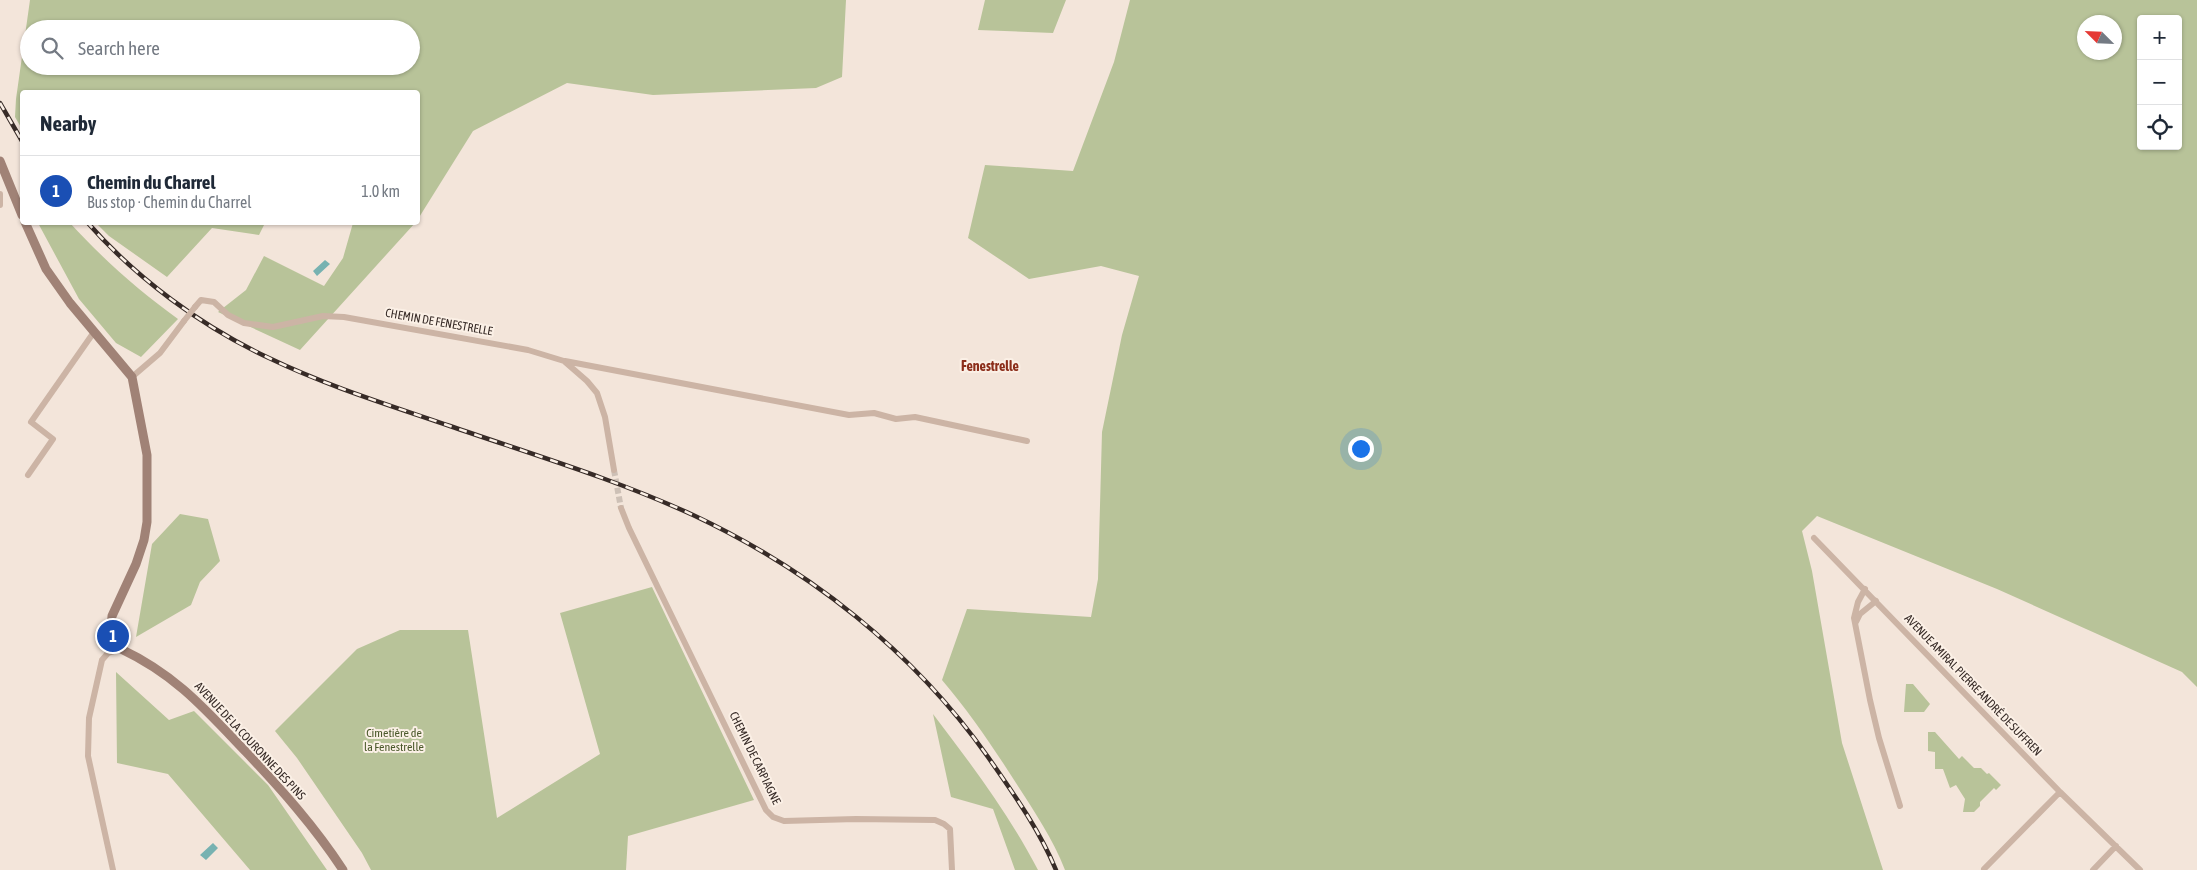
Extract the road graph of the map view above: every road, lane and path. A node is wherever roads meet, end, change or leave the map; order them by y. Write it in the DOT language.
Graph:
graph roads {
  1 [pos="0,161"];
  2 [pos="0,194"];
  3 [pos="0,205"];
  4 [pos="20,210"];
  5 [pos="27,225"];
  6 [pos="94,332"];
  7 [pos="564,361"];
  8 [pos="132,377"];
  9 [pos="1027,440"];
  10 [pos="614,470"];
  11 [pos="28,475"];
  12 [pos="621,508"];
  13 [pos="1814,538"];
  14 [pos="1865,589"];
  15 [pos="1876,601"];
  16 [pos="1855,623"];
  17 [pos="121,649"];
  18 [pos="2060,792"];
  19 [pos="1900,806"];
  20 [pos="2116,846"];
  21 [pos="1984,869"];
  22 [pos="2097,869"];
  23 [pos="113,870"];
  24 [pos="343,870"];
  25 [pos="952,870"];
  26 [pos="2140,870"];
  1 -- 4 [label="street"];
  2 -- 3 [label="street"];
  5 -- 6 [label="street"];
  6 -- 8 [label="street"];
  6 -- 11 [label="street"];
  7 -- 8 [label="street, CHEMIN DE FENESTRELLE, bridge"];
  7 -- 9 [label="street"];
  7 -- 10 [label="street, CHEMIN DE FENESTRELLE"];
  8 -- 17 [label="street"];
  12 -- 25 [label="street, CHEMIN DE CARPIAGNE"];
  13 -- 14 [label="street, AVENUE AMIRAL PIERRE ANDRÉ DE SUFFREN"];
  14 -- 15 [label="street, AVENUE AMIRAL PIERRE ANDRÉ DE SUFFREN"];
  14 -- 16 [label="street"];
  15 -- 16 [label="street"];
  15 -- 18 [label="street, AVENUE AMIRAL PIERRE ANDRÉ DE SUFFREN"];
  16 -- 19 [label="street"];
  17 -- 23 [label="street"];
  17 -- 24 [label="street, AVENUE DE LA COURONNE DES PINS"];
  18 -- 20 [label="street, AVENUE AMIRAL PIERRE ANDRÉ DE SUFFREN"];
  18 -- 21 [label="street"];
  20 -- 22 [label="street"];
  20 -- 26 [label="street, AVENUE AMIRAL PIERRE ANDRÉ DE SUFFREN"];
}
